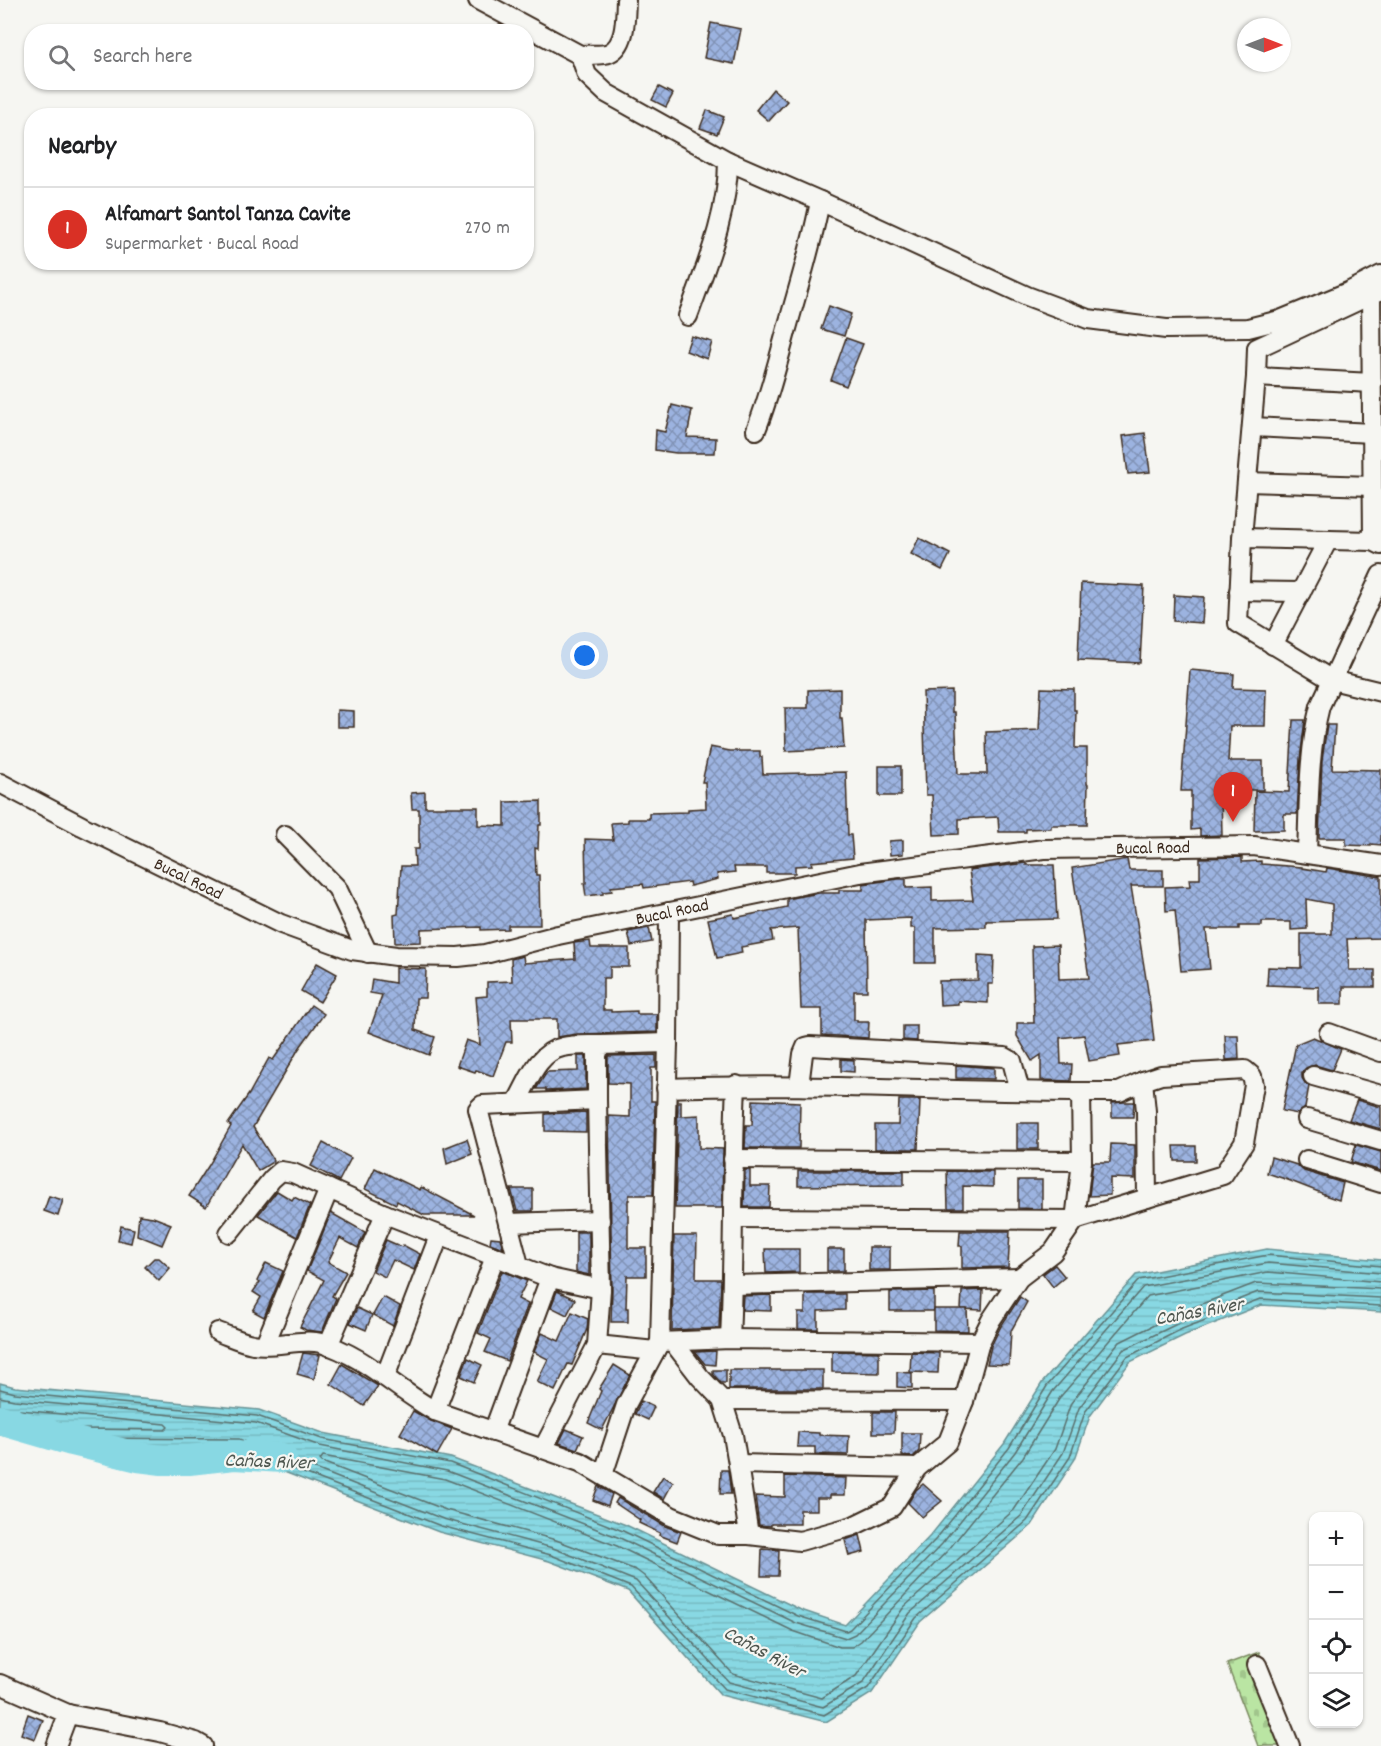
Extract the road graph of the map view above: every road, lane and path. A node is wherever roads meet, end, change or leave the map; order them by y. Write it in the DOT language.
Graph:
graph roads {
  1 [pos="478,0"];
  2 [pos="626,0"];
  3 [pos="523,24"];
  4 [pos="534,30"];
  5 [pos="580,55"];
  6 [pos="728,161"];
  7 [pos="820,201"];
  8 [pos="1381,275"];
  9 [pos="1376,292"];
  10 [pos="688,316"];
  11 [pos="1256,377"];
  12 [pos="1372,383"];
  13 [pos="1252,427"];
  14 [pos="756,430"];
  15 [pos="1372,433"];
  16 [pos="1247,482"];
  17 [pos="1372,486"];
  18 [pos="1242,538"];
  19 [pos="1328,540"];
  20 [pos="1377,543"];
  21 [pos="1381,575"];
  22 [pos="1239,591"];
  23 [pos="1301,592"];
  24 [pos="1273,645"];
  25 [pos="1332,680"];
  26 [pos="1381,692"];
  27 [pos="0,783"];
  28 [pos="285,835"];
  29 [pos="1307,853"];
  30 [pos="1381,865"];
  31 [pos="669,912"];
  32 [pos="368,953"];
  33 [pos="1329,1033"];
  34 [pos="668,1043"];
  35 [pos="601,1045"];
  36 [pos="1381,1052"];
  37 [pos="1313,1076"];
  38 [pos="1143,1081"];
  39 [pos="736,1085"];
  40 [pos="799,1086"];
  41 [pos="666,1088"];
  42 [pos="1020,1091"];
  43 [pos="1081,1092"];
  44 [pos="1381,1095"];
  45 [pos="597,1100"];
  46 [pos="516,1103"];
  47 [pos="1307,1119"];
  48 [pos="1381,1141"];
  49 [pos="733,1159"];
  50 [pos="1307,1160"];
  51 [pos="1082,1161"];
  52 [pos="1381,1183"];
  53 [pos="329,1189"];
  54 [pos="1147,1198"];
  55 [pos="385,1214"];
  56 [pos="734,1218"];
  57 [pos="600,1220"];
  58 [pos="1075,1220"];
  59 [pos="508,1223"];
  60 [pos="229,1233"];
  61 [pos="439,1236"];
  62 [pos="495,1257"];
  63 [pos="519,1265"];
  64 [pos="550,1278"];
  65 [pos="1019,1278"];
  66 [pos="733,1285"];
  67 [pos="601,1289"];
  68 [pos="218,1332"];
  69 [pos="730,1339"];
  70 [pos="981,1342"];
  71 [pos="266,1344"];
  72 [pos="597,1345"];
  73 [pos="662,1345"];
  74 [pos="328,1346"];
  75 [pos="385,1377"];
  76 [pos="722,1400"];
  77 [pos="964,1401"];
  78 [pos="435,1411"];
  79 [pos="493,1432"];
  80 [pos="543,1449"];
  81 [pos="738,1464"];
  82 [pos="917,1468"];
  83 [pos="603,1475"];
  84 [pos="749,1535"];
  85 [pos="1257,1665"];
  86 [pos="0,1684"];
  87 [pos="68,1714"];
  88 [pos="157,1739"];
  89 [pos="57,1746"];
  90 [pos="203,1746"];
  91 [pos="1290,1746"];
  1 -- 3 [label="street"];
  2 -- 5 [label="street"];
  4 -- 5 [label="street"];
  5 -- 6 [label="street"];
  6 -- 7 [label="street"];
  6 -- 10 [label="street"];
  7 -- 8 [label="street"];
  7 -- 14 [label="street"];
  9 -- 11 [label="street"];
  9 -- 12 [label="street"];
  11 -- 12 [label="street"];
  11 -- 13 [label="street"];
  12 -- 15 [label="street"];
  13 -- 15 [label="street"];
  13 -- 16 [label="street"];
  15 -- 17 [label="street"];
  16 -- 17 [label="street"];
  16 -- 18 [label="street"];
  17 -- 20 [label="street"];
  18 -- 19 [label="street"];
  18 -- 22 [label="street"];
  19 -- 20 [label="street"];
  19 -- 23 [label="street"];
  21 -- 25 [label="street"];
  22 -- 23 [label="street"];
  22 -- 24 [label="street"];
  23 -- 24 [label="street"];
  24 -- 25 [label="street"];
  25 -- 26 [label="street"];
  25 -- 29 [label="street"];
  27 -- 32 [label="street, Bucal Road"];
  28 -- 32 [label="street"];
  29 -- 30 [label="street, Bucal Road"];
  29 -- 31 [label="street, Bucal Road"];
  31 -- 32 [label="street, Bucal Road"];
  31 -- 34 [label="street"];
  33 -- 36 [label="street"];
  34 -- 35 [label="street"];
  34 -- 41 [label="street"];
  35 -- 45 [label="street"];
  35 -- 46 [label="street"];
  37 -- 44 [label="street"];
  38 -- 43 [label="street"];
  38 -- 54 [label="street"];
  38 -- 54 [label="street"];
  39 -- 40 [label="street"];
  39 -- 41 [label="street"];
  39 -- 49 [label="street"];
  40 -- 42 [label="street"];
  40 -- 42 [label="street"];
  41 -- 73 [label="street"];
  42 -- 43 [label="street"];
  43 -- 51 [label="street"];
  45 -- 46 [label="street"];
  45 -- 57 [label="street"];
  46 -- 59 [label="street"];
  47 -- 48 [label="street"];
  49 -- 51 [label="street"];
  49 -- 56 [label="street"];
  50 -- 52 [label="street"];
  51 -- 58 [label="street"];
  53 -- 55 [label="street"];
  53 -- 60 [label="street"];
  53 -- 71 [label="street"];
  54 -- 58 [label="street"];
  55 -- 61 [label="street"];
  55 -- 74 [label="street"];
  56 -- 58 [label="street"];
  56 -- 66 [label="street"];
  57 -- 59 [label="street"];
  57 -- 67 [label="street"];
  58 -- 65 [label="street"];
  59 -- 63 [label="street"];
  61 -- 62 [label="street"];
  61 -- 75 [label="street"];
  62 -- 63 [label="street"];
  62 -- 78 [label="street"];
  63 -- 64 [label="street"];
  64 -- 67 [label="street"];
  64 -- 79 [label="street"];
  65 -- 66 [label="street"];
  65 -- 70 [label="street"];
  66 -- 69 [label="street"];
  67 -- 72 [label="street"];
  68 -- 71 [label="street"];
  69 -- 70 [label="street"];
  69 -- 73 [label="street"];
  70 -- 77 [label="street"];
  71 -- 74 [label="street"];
  72 -- 73 [label="street"];
  72 -- 80 [label="street"];
  73 -- 76 [label="street"];
  73 -- 83 [label="street"];
  74 -- 75 [label="street"];
  75 -- 78 [label="street"];
  76 -- 77 [label="street"];
  76 -- 81 [label="street"];
  77 -- 82 [label="street"];
  78 -- 79 [label="street"];
  79 -- 80 [label="street"];
  80 -- 83 [label="street"];
  81 -- 82 [label="street"];
  81 -- 84 [label="street"];
  82 -- 84 [label="street"];
  83 -- 84 [label="street"];
  85 -- 91 [label="street"];
  86 -- 87 [label="street"];
  87 -- 88 [label="street"];
  87 -- 89 [label="street"];
  88 -- 90 [label="street"];
}
